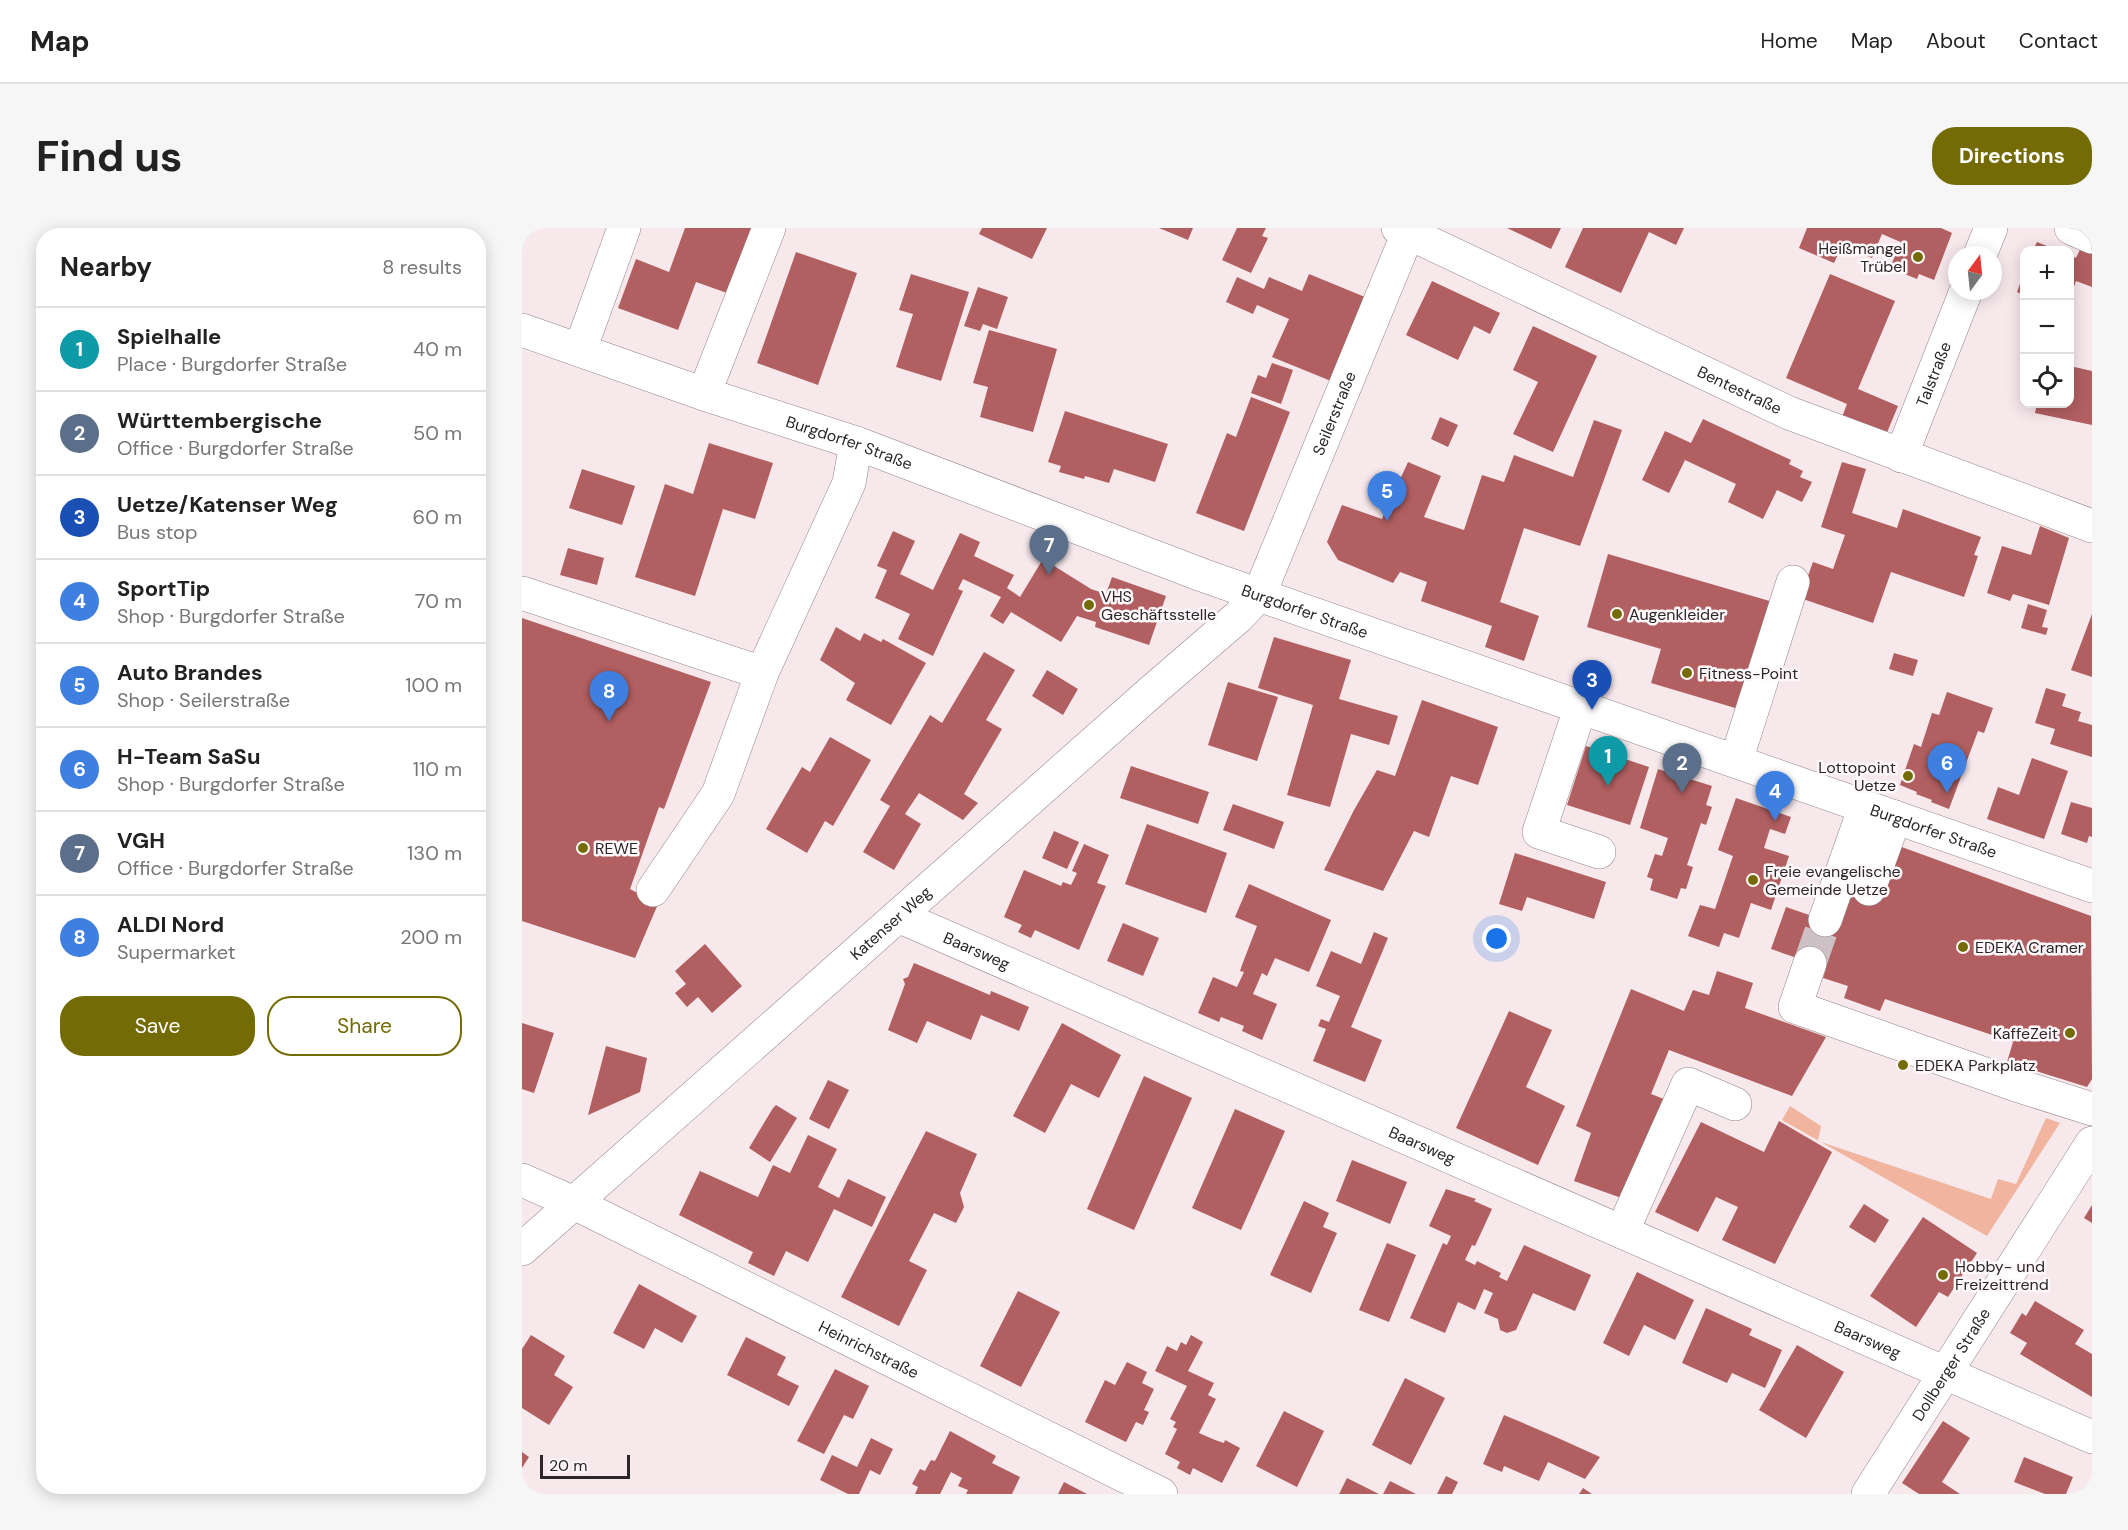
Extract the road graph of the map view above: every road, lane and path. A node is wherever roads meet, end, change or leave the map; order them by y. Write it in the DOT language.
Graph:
graph roads {
  1 [pos="624,228"];
  2 [pos="769,228"];
  3 [pos="1991,228"];
  4 [pos="2071,228"];
  5 [pos="1403,230"];
  6 [pos="2092,237"];
  7 [pos="1984,246"];
  8 [pos="1962,300"];
  9 [pos="522,330"];
  10 [pos="580,350"];
  11 [pos="704,394"];
  12 [pos="856,443"];
  13 [pos="1901,456"];
  14 [pos="2092,526"];
  15 [pos="1793,582"];
  16 [pos="522,593"];
  17 [pos="1259,595"];
  18 [pos="762,673"];
  19 [pos="1581,706"];
  20 [pos="1736,761"];
  21 [pos="1865,807"];
  22 [pos="1895,817"];
  23 [pos="1599,852"];
  24 [pos="2092,886"];
  25 [pos="1869,889"];
  26 [pos="653,890"];
  27 [pos="898,916"];
  28 [pos="1825,920"];
  29 [pos="1810,963"];
  30 [pos="1735,1104"];
  31 [pos="2092,1109"];
  32 [pos="2092,1143"];
  33 [pos="522,1180"];
  34 [pos="574,1203"];
  35 [pos="1622,1232"];
  36 [pos="522,1249"];
  37 [pos="1945,1373"];
  38 [pos="2092,1437"];
  39 [pos="1161,1494"];
  40 [pos="1868,1494"];
  1 -- 10 [label="street"];
  2 -- 11 [label="street"];
  3 -- 7 [label="street"];
  4 -- 6 [label="street"];
  5 -- 13 [label="street, Bentestraße"];
  5 -- 17 [label="street, Seilerstraße"];
  8 -- 13 [label="street, Talstraße"];
  9 -- 10 [label="street, Burgdorfer Straße"];
  10 -- 11 [label="street, Burgdorfer Straße"];
  11 -- 12 [label="street, Burgdorfer Straße"];
  12 -- 17 [label="street, Burgdorfer Straße"];
  12 -- 18 [label="street"];
  13 -- 14 [label="street, Bentestraße"];
  15 -- 20 [label="street"];
  16 -- 18 [label="street"];
  17 -- 19 [label="street, Burgdorfer Straße"];
  17 -- 27 [label="street, Katenser Weg"];
  18 -- 26 [label="street"];
  19 -- 20 [label="street, Burgdorfer Straße"];
  19 -- 23 [label="street"];
  20 -- 21 [label="street, Burgdorfer Straße"];
  21 -- 22 [label="street, Burgdorfer Straße"];
  21 -- 28 [label="street"];
  22 -- 24 [label="street, Burgdorfer Straße"];
  22 -- 25 [label="street"];
  27 -- 34 [label="street, Katenser Weg"];
  27 -- 35 [label="street, Baarsweg"];
  29 -- 31 [label="street"];
  30 -- 35 [label="street"];
  32 -- 37 [label="street, Dollberger Straße"];
  33 -- 34 [label="street, Heinrichstraße"];
  34 -- 36 [label="street, Katenser Weg"];
  34 -- 39 [label="street, Heinrichstraße"];
  35 -- 37 [label="street, Baarsweg"];
  37 -- 38 [label="street, Baarsweg"];
  37 -- 40 [label="street, Dollberger Straße"];
}
